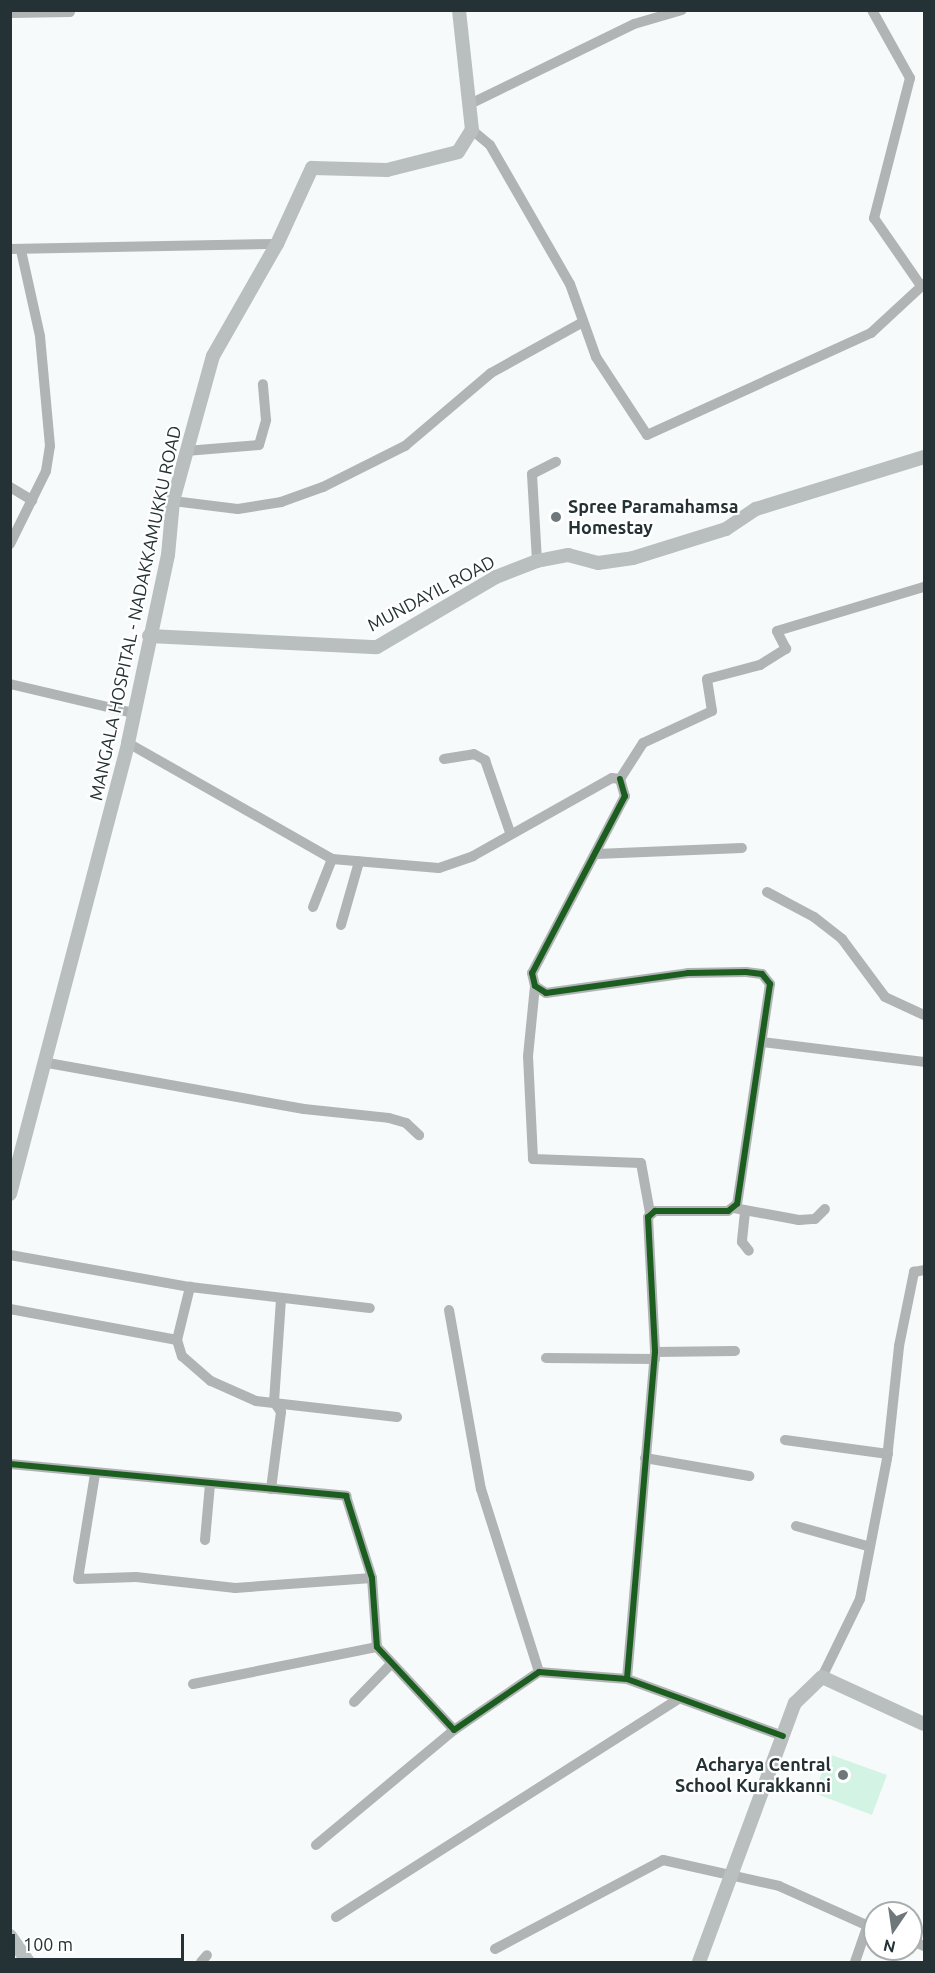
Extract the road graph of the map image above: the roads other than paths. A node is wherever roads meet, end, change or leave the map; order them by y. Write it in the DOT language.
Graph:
graph roads {
  1 [pos="459,10"];
  2 [pos="682,10"];
  3 [pos="872,10"];
  4 [pos="70,12"];
  5 [pos="10,13"];
  6 [pos="470,104"];
  7 [pos="472,130"];
  8 [pos="277,244"];
  9 [pos="16,249"];
  10 [pos="923,285"];
  11 [pos="583,322"];
  12 [pos="263,384"];
  13 [pos="186,451"];
  14 [pos="924,457"];
  15 [pos="556,462"];
  16 [pos="10,487"];
  17 [pos="32,500"];
  18 [pos="173,501"];
  19 [pos="10,544"];
  20 [pos="537,561"];
  21 [pos="924,587"];
  22 [pos="149,636"];
  23 [pos="10,684"];
  24 [pos="133,713"];
  25 [pos="128,743"];
  26 [pos="444,759"];
  27 [pos="620,779"];
  28 [pos="510,832"];
  29 [pos="742,848"];
  30 [pos="596,854"];
  31 [pos="332,859"];
  32 [pos="359,862"];
  33 [pos="767,892"];
  34 [pos="313,908"];
  35 [pos="341,925"];
  36 [pos="535,986"];
  37 [pos="924,1015"];
  38 [pos="762,1042"];
  39 [pos="924,1062"];
  40 [pos="48,1063"];
  41 [pos="419,1135"];
  42 [pos="10,1194"];
  43 [pos="825,1209"];
  44 [pos="740,1210"];
  45 [pos="650,1213"];
  46 [pos="749,1251"];
  47 [pos="10,1254"];
  48 [pos="924,1270"];
  49 [pos="190,1287"];
  50 [pos="281,1299"];
  51 [pos="370,1308"];
  52 [pos="10,1309"];
  53 [pos="449,1310"];
  54 [pos="177,1340"];
  55 [pos="735,1351"];
  56 [pos="655,1355"];
  57 [pos="546,1358"];
  58 [pos="274,1402"];
  59 [pos="397,1417"];
  60 [pos="785,1440"];
  61 [pos="888,1454"];
  62 [pos="645,1458"];
  63 [pos="10,1464"];
  64 [pos="95,1474"];
  65 [pos="750,1476"];
  66 [pos="210,1484"];
  67 [pos="271,1489"];
  68 [pos="795,1526"];
  69 [pos="205,1540"];
  70 [pos="867,1546"];
  71 [pos="372,1578"];
  72 [pos="377,1647"];
  73 [pos="392,1663"];
  74 [pos="539,1672"];
  75 [pos="822,1677"];
  76 [pos="627,1679"];
  77 [pos="193,1684"];
  78 [pos="677,1700"];
  79 [pos="354,1702"];
  80 [pos="924,1724"];
  81 [pos="454,1730"];
  82 [pos="783,1736"];
  83 [pos="316,1845"];
  84 [pos="733,1872"];
  85 [pos="336,1917"];
  86 [pos="863,1924"];
  87 [pos="10,1936"];
  88 [pos="863,1945"];
  89 [pos="495,1949"];
  90 [pos="28,1962"];
  91 [pos="699,1962"];
  92 [pos="855,1962"];
  1 -- 6 [label="main road"];
  2 -- 6 [label="street"];
  3 -- 10 [label="street"];
  4 -- 5 [label="street"];
  6 -- 7 [label="main road"];
  7 -- 8 [label="main road, MANGALA HOSPITAL - NADAKKAMUKKU ROAD"];
  7 -- 11 [label="street"];
  8 -- 9 [label="street"];
  8 -- 13 [label="main road, MANGALA HOSPITAL - NADAKKAMUKKU ROAD"];
  9 -- 17 [label="street"];
  10 -- 11 [label="street"];
  11 -- 18 [label="street"];
  12 -- 13 [label="street"];
  13 -- 18 [label="main road, MANGALA HOSPITAL - NADAKKAMUKKU ROAD"];
  14 -- 20 [label="main road, MUNDAYIL ROAD"];
  15 -- 20 [label="street"];
  16 -- 17 [label="street"];
  17 -- 19 [label="street"];
  18 -- 22 [label="main road, MANGALA HOSPITAL - NADAKKAMUKKU ROAD"];
  20 -- 22 [label="main road, MUNDAYIL ROAD"];
  21 -- 27 [label="street"];
  22 -- 24 [label="main road, MANGALA HOSPITAL - NADAKKAMUKKU ROAD"];
  23 -- 24 [label="street"];
  24 -- 25 [label="main road, MANGALA HOSPITAL - NADAKKAMUKKU ROAD"];
  25 -- 31 [label="street"];
  25 -- 40 [label="main road, MANGALA HOSPITAL - NADAKKAMUKKU ROAD"];
  26 -- 28 [label="street"];
  27 -- 28 [label="street"];
  27 -- 30 [label="street"];
  28 -- 32 [label="street"];
  29 -- 30 [label="street"];
  30 -- 36 [label="street"];
  31 -- 32 [label="street"];
  31 -- 34 [label="street"];
  32 -- 35 [label="street"];
  33 -- 37 [label="street"];
  36 -- 38 [label="street"];
  36 -- 45 [label="street"];
  38 -- 39 [label="street"];
  38 -- 44 [label="street"];
  40 -- 41 [label="street"];
  40 -- 42 [label="main road, MANGALA HOSPITAL - NADAKKAMUKKU ROAD"];
  43 -- 44 [label="street"];
  44 -- 45 [label="street"];
  44 -- 46 [label="street"];
  45 -- 56 [label="street"];
  47 -- 49 [label="street"];
  48 -- 61 [label="street"];
  49 -- 50 [label="street"];
  49 -- 54 [label="street"];
  50 -- 51 [label="street"];
  50 -- 58 [label="street"];
  52 -- 54 [label="street"];
  53 -- 74 [label="street"];
  54 -- 58 [label="street"];
  55 -- 56 [label="street"];
  56 -- 57 [label="street"];
  56 -- 62 [label="street"];
  58 -- 59 [label="street"];
  58 -- 67 [label="street"];
  60 -- 61 [label="street"];
  61 -- 70 [label="street"];
  62 -- 65 [label="street"];
  62 -- 76 [label="street"];
  63 -- 64 [label="street"];
  64 -- 66 [label="street"];
  64 -- 71 [label="street"];
  66 -- 67 [label="street"];
  66 -- 69 [label="street"];
  67 -- 71 [label="street"];
  68 -- 70 [label="street"];
  70 -- 75 [label="street"];
  71 -- 72 [label="street"];
  72 -- 73 [label="street"];
  72 -- 77 [label="street"];
  73 -- 79 [label="street"];
  73 -- 81 [label="street"];
  74 -- 76 [label="street"];
  74 -- 81 [label="street"];
  75 -- 80 [label="main road"];
  75 -- 82 [label="main road"];
  76 -- 78 [label="street"];
  78 -- 82 [label="street"];
  78 -- 85 [label="street"];
  81 -- 83 [label="street"];
  82 -- 84 [label="main road"];
  84 -- 86 [label="street"];
  84 -- 89 [label="street"];
  84 -- 91 [label="main road"];
  87 -- 90 [label="main road"];
  88 -- 92 [label="street"];
}
